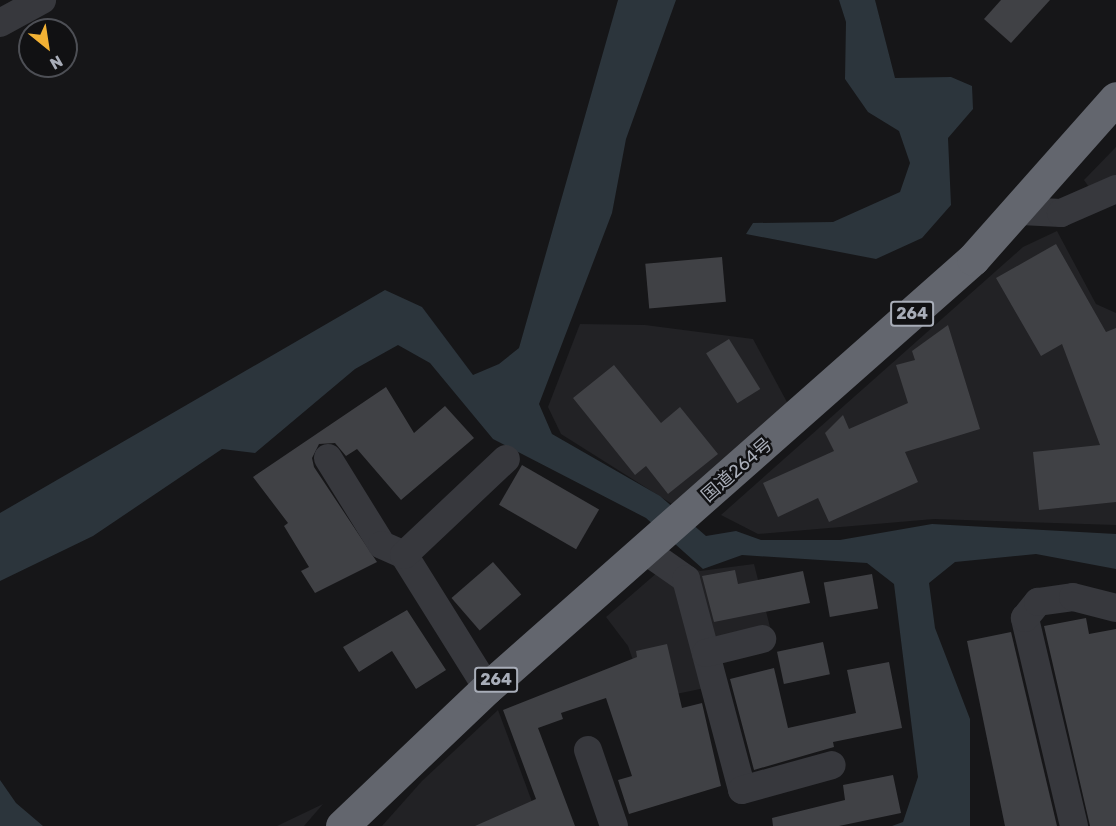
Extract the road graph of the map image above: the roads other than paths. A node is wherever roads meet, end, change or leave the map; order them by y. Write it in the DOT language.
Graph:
graph roads {
  1 [pos="33,2"];
  2 [pos="0,23"];
  3 [pos="1116,98"];
  4 [pos="1116,189"];
  5 [pos="1021,211"];
  6 [pos="328,459"];
  7 [pos="506,459"];
  8 [pos="652,545"];
  9 [pos="404,555"];
  10 [pos="1116,608"];
  11 [pos="762,639"];
  12 [pos="706,653"];
  13 [pos="487,688"];
  14 [pos="588,750"];
  15 [pos="832,765"];
  16 [pos="351,822"];
  17 [pos="614,826"];
  18 [pos="1074,826"];
  1 -- 2 [label="street"];
  3 -- 5 [label="highway, 国道264号 / 264"];
  4 -- 5 [label="street"];
  5 -- 8 [label="highway, 国道264号 / 264"];
  6 -- 9 [label="street"];
  7 -- 9 [label="street"];
  8 -- 12 [label="street"];
  8 -- 13 [label="highway, 国道264号 / 264"];
  9 -- 13 [label="street"];
  10 -- 18 [label="street"];
  11 -- 12 [label="street"];
  12 -- 15 [label="street"];
  13 -- 16 [label="highway, 国道264号 / 264"];
  14 -- 17 [label="street"];
}
